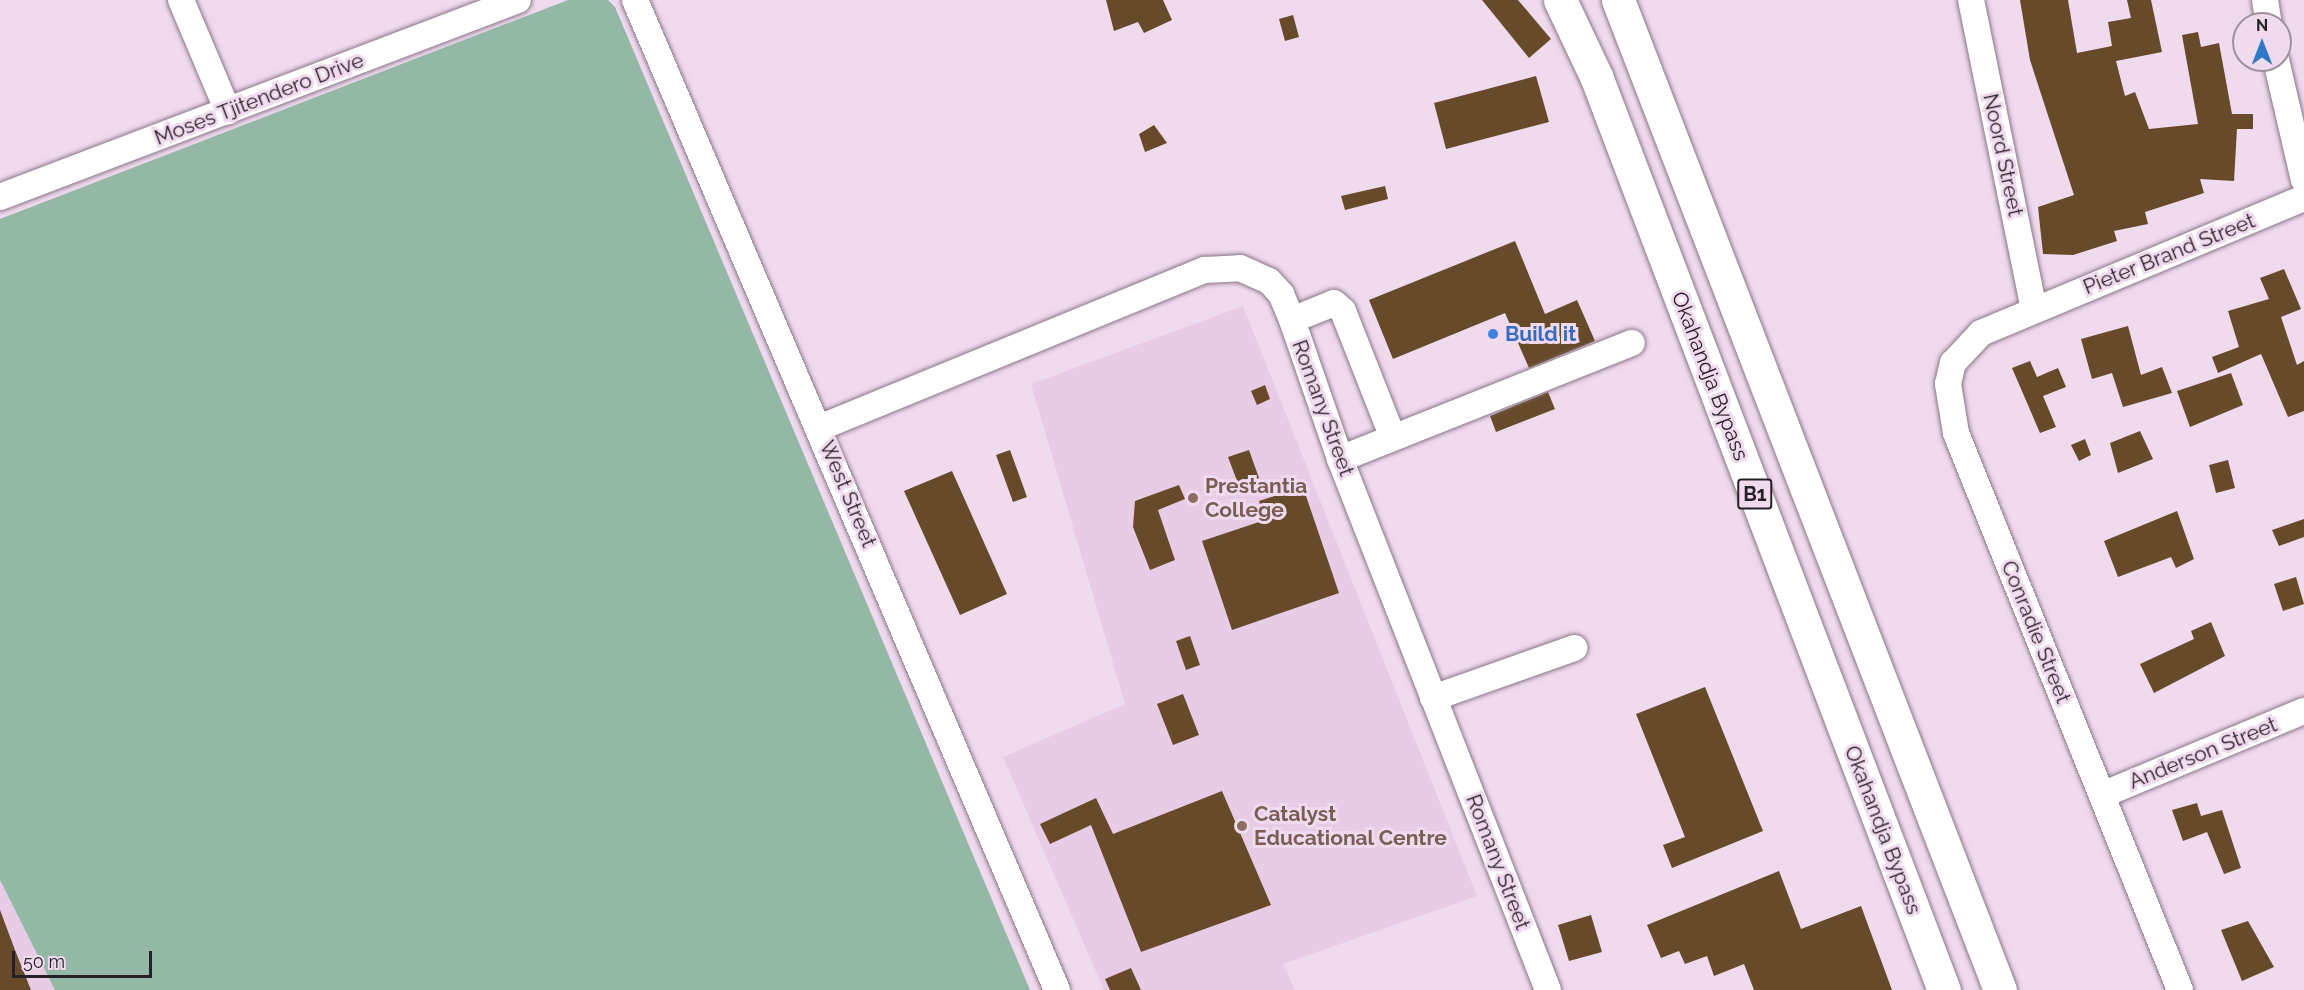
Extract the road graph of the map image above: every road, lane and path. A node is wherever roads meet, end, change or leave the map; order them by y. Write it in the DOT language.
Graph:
graph roads {
  1 [pos="181,0"];
  2 [pos="518,0"];
  3 [pos="635,0"];
  4 [pos="1560,0"];
  5 [pos="1618,0"];
  6 [pos="1971,0"];
  7 [pos="2279,72"];
  8 [pos="228,111"];
  9 [pos="2304,180"];
  10 [pos="0,197"];
  11 [pos="2304,198"];
  12 [pos="2034,309"];
  13 [pos="1292,320"];
  14 [pos="1632,343"];
  15 [pos="819,428"];
  16 [pos="1393,438"];
  17 [pos="1340,459"];
  18 [pos="1574,648"];
  19 [pos="1433,698"];
  20 [pos="2304,711"];
  21 [pos="2102,795"];
  22 [pos="1057,990"];
  23 [pos="1548,990"];
  24 [pos="1944,990"];
  25 [pos="2000,990"];
  26 [pos="2180,990"];
  1 -- 8 [label="street"];
  2 -- 8 [label="street, Moses Tjitendero Drive"];
  3 -- 15 [label="street, West Street"];
  4 -- 24 [label="highway, Okahandja Bypass / B1"];
  5 -- 25 [label="highway, B1"];
  6 -- 12 [label="street, Noord Street"];
  7 -- 9 [label="street"];
  8 -- 10 [label="street, Moses Tjitendero Drive"];
  11 -- 12 [label="street, Pieter Brand Street"];
  12 -- 21 [label="street, Conradie Street"];
  13 -- 15 [label="street, Romany Street"];
  13 -- 16 [label="street"];
  13 -- 17 [label="street, Romany Street"];
  14 -- 16 [label="street"];
  15 -- 22 [label="street, West Street"];
  16 -- 17 [label="street"];
  17 -- 19 [label="street, Romany Street"];
  18 -- 19 [label="street"];
  19 -- 23 [label="street, Romany Street"];
  20 -- 21 [label="street, Anderson Street"];
  21 -- 26 [label="street, Conradie Street"];
}
